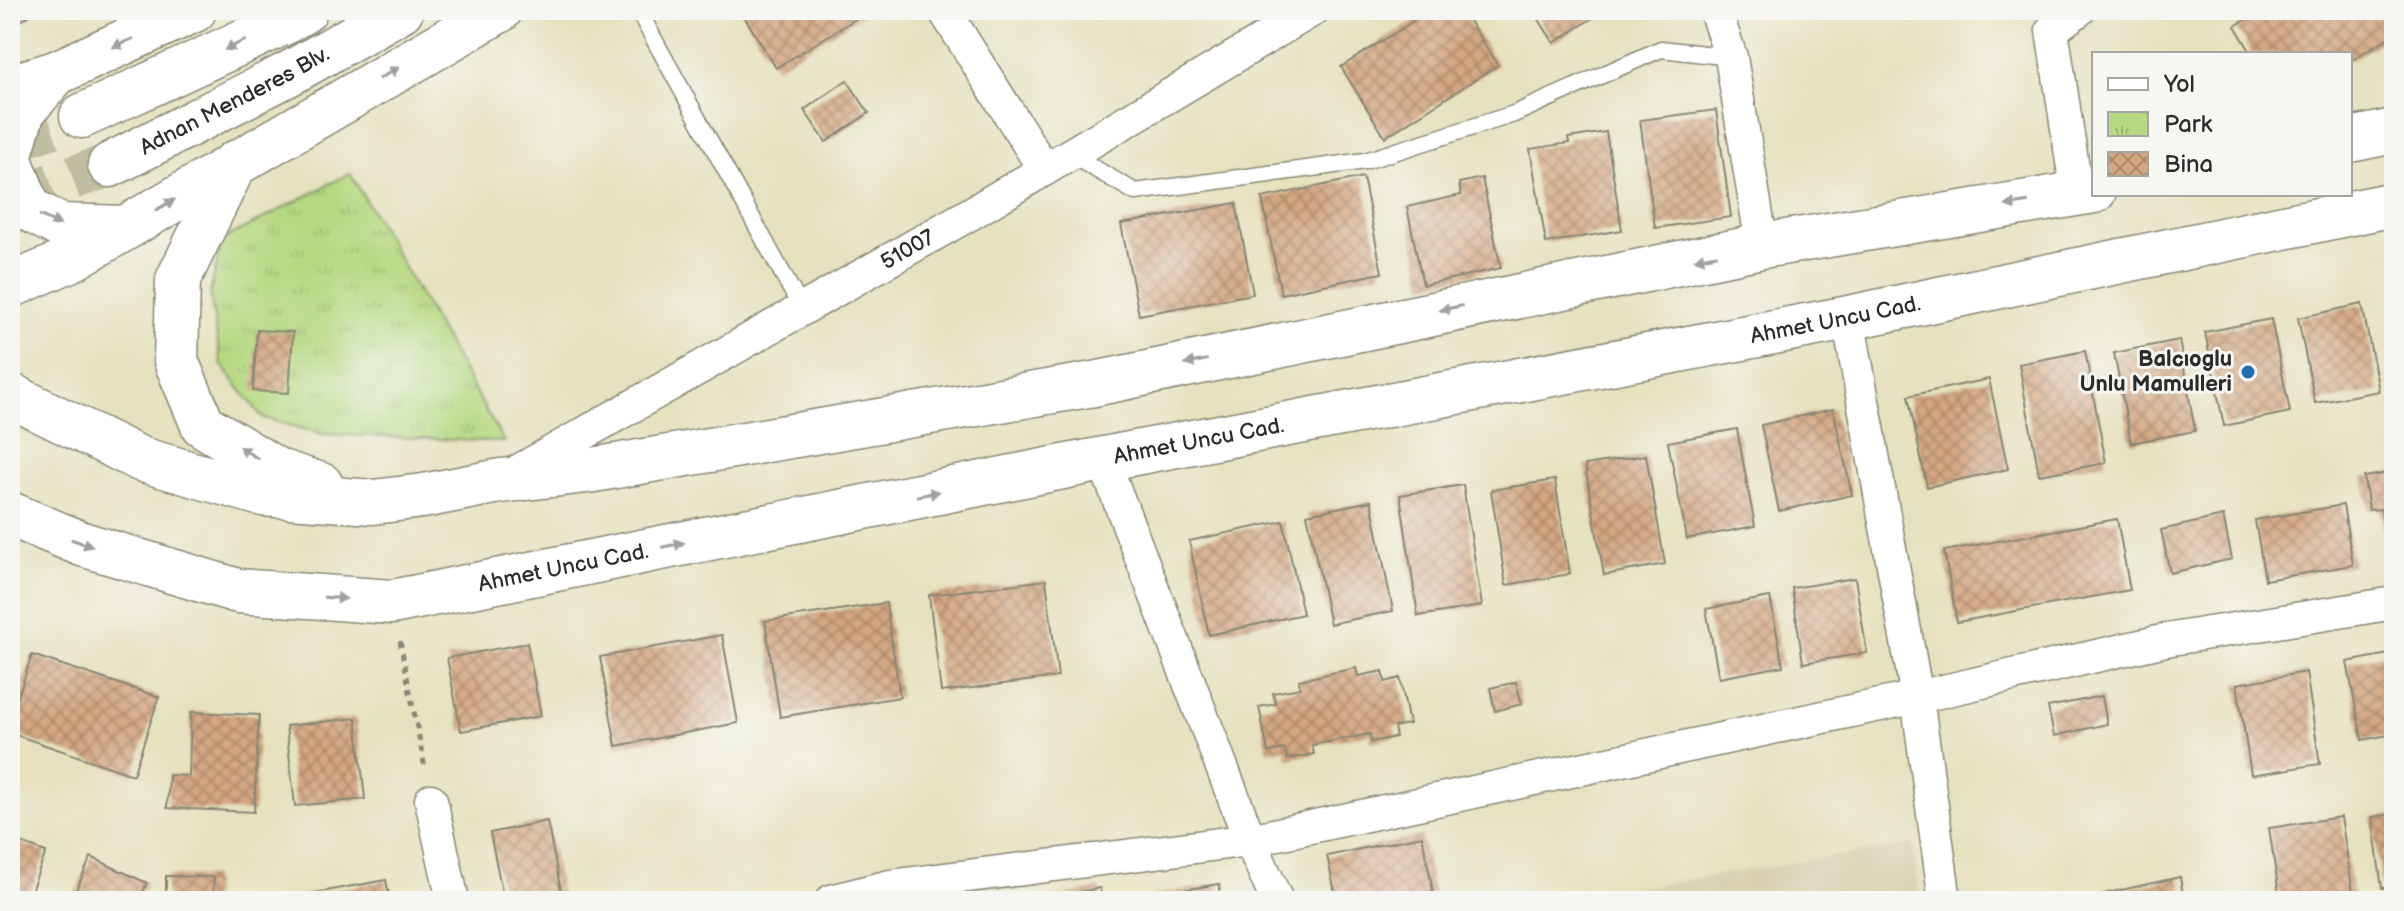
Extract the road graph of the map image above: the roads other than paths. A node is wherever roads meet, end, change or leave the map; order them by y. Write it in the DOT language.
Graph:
graph roads {
  1 [pos="305,10"];
  2 [pos="401,10"];
  3 [pos="500,10"];
  4 [pos="638,10"];
  5 [pos="944,10"];
  6 [pos="1313,10"];
  7 [pos="1715,10"];
  8 [pos="2079,10"];
  9 [pos="185,12"];
  10 [pos="1731,57"];
  11 [pos="56,73"];
  12 [pos="10,87"];
  13 [pos="82,116"];
  14 [pos="2394,131"];
  15 [pos="2352,140"];
  16 [pos="10,157"];
  17 [pos="1057,161"];
  18 [pos="235,163"];
  19 [pos="110,165"];
  20 [pos="2085,193"];
  21 [pos="2394,204"];
  22 [pos="125,228"];
  23 [pos="1762,246"];
  24 [pos="10,286"];
  25 [pos="802,309"];
  26 [pos="1848,318"];
  27 [pos="10,395"];
  28 [pos="1103,459"];
  29 [pos="500,481"];
  30 [pos="373,502"];
  31 [pos="10,514"];
  32 [pos="2394,603"];
  33 [pos="1917,697"];
  34 [pos="431,800"];
  35 [pos="1250,840"];
  36 [pos="453,901"];
  37 [pos="831,901"];
  38 [pos="1277,901"];
  39 [pos="1945,901"];
  1 -- 13 [label="main road, Adnan Menderes Blv., one-way"];
  2 -- 19 [label="main road, Adnan Menderes Blv."];
  18 -- 3 [label="main road, one-way"];
  4 -- 25 [label="lane"];
  5 -- 17 [label="street"];
  6 -- 17 [label="street, 51007"];
  7 -- 10 [label="street"];
  8 -- 20 [label="street"];
  9 -- 11 [label="main road, one-way"];
  10 -- 17 [label="lane"];
  10 -- 23 [label="street"];
  11 -- 12 [label="main road"];
  11 -- 16 [label="main road"];
  14 -- 15 [label="main road"];
  16 -- 22 [label="main road, one-way"];
  17 -- 25 [label="street, 51007"];
  22 -- 18 [label="main road, one-way"];
  30 -- 18 [label="main road, one-way"];
  20 -- 23 [label="main road, one-way"];
  21 -- 26 [label="main road, Ahmet Uncu Cad."];
  22 -- 24 [label="main road"];
  23 -- 29 [label="main road, one-way"];
  25 -- 29 [label="street, 51007"];
  26 -- 28 [label="main road, Ahmet Uncu Cad."];
  26 -- 33 [label="street"];
  27 -- 30 [label="main road"];
  31 -- 28 [label="main road, Ahmet Uncu Cad., one-way"];
  28 -- 35 [label="street"];
  29 -- 30 [label="main road"];
  32 -- 33 [label="street"];
  33 -- 35 [label="street"];
  33 -- 39 [label="street"];
  34 -- 36 [label="street"];
  35 -- 37 [label="street"];
  35 -- 38 [label="street"];
}
